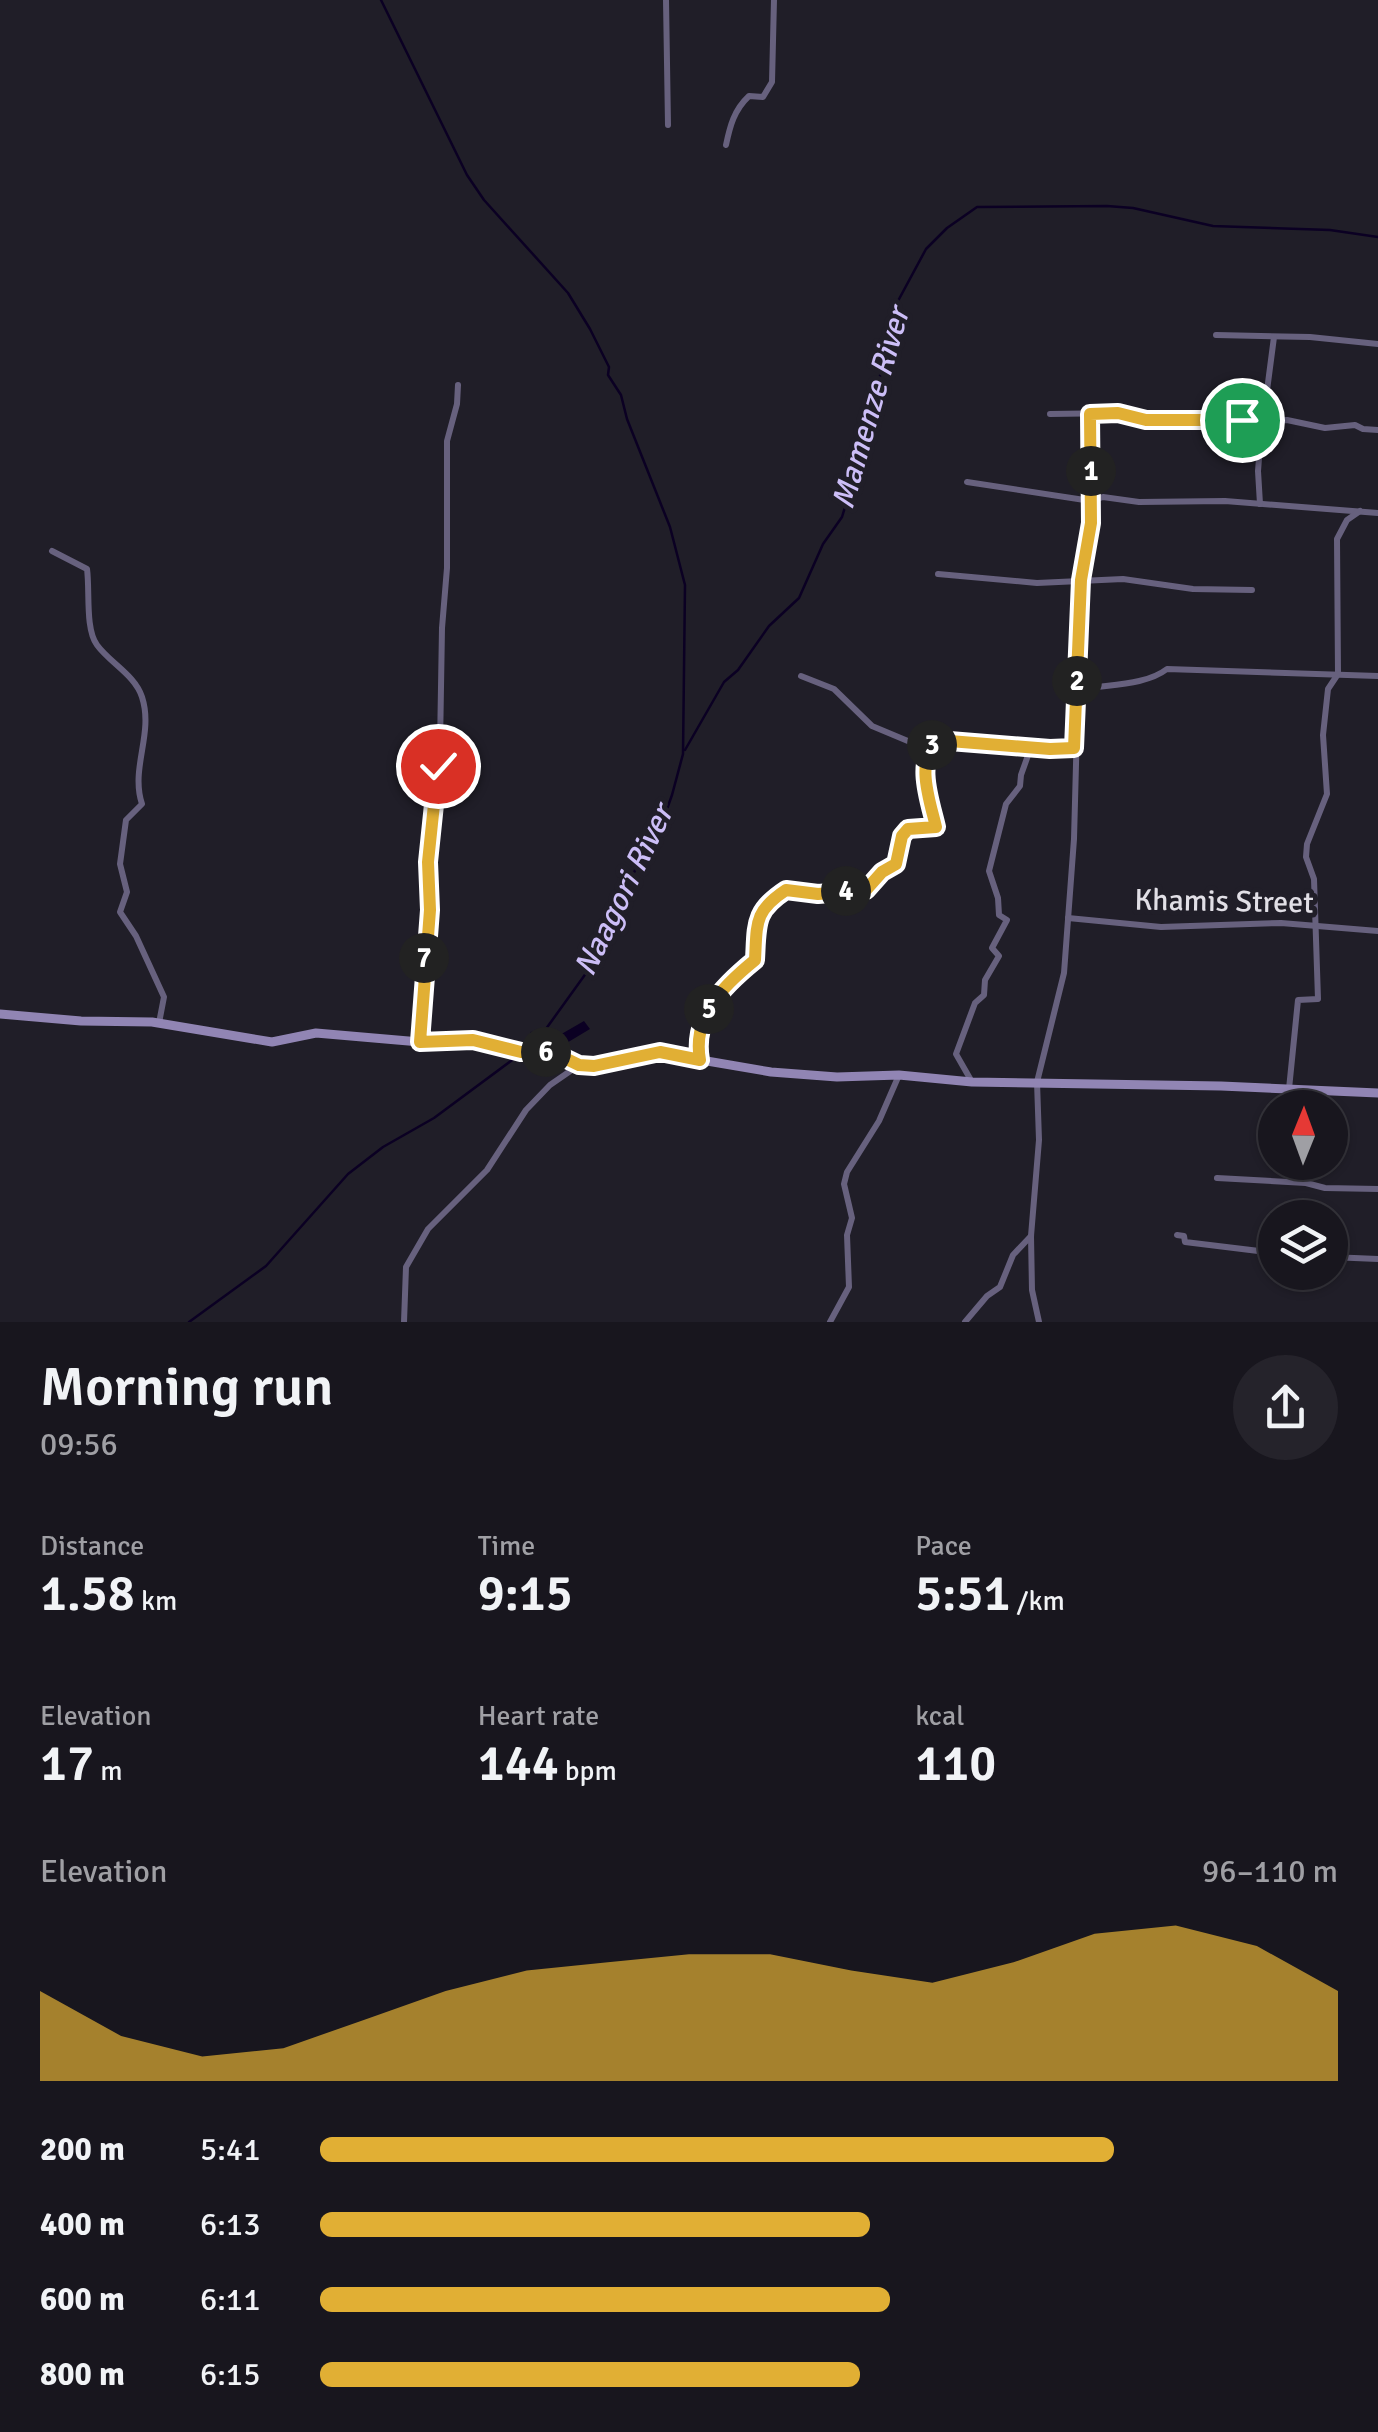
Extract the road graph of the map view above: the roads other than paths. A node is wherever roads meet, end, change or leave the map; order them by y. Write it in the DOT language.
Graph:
graph roads {
  1 [pos="666,0"];
  2 [pos="774,0"];
  3 [pos="668,125"];
  4 [pos="726,145"];
  5 [pos="1216,335"];
  6 [pos="1274,337"];
  7 [pos="1378,344"];
  8 [pos="458,385"];
  9 [pos="1050,414"];
  10 [pos="1090,414"];
  11 [pos="1261,417"];
  12 [pos="1378,430"];
  13 [pos="967,482"];
  14 [pos="1091,501"];
  15 [pos="1260,504"];
  16 [pos="1360,512"];
  17 [pos="1378,512"];
  18 [pos="52,552"];
  19 [pos="938,574"];
  20 [pos="1081,580"];
  21 [pos="1252,590"];
  22 [pos="1338,674"];
  23 [pos="801,676"];
  24 [pos="1378,676"];
  25 [pos="1078,690"];
  26 [pos="932,745"];
  27 [pos="1031,747"];
  28 [pos="1074,748"];
  29 [pos="1068,918"];
  30 [pos="1315,924"];
  31 [pos="1378,931"];
  32 [pos="0,1014"];
  33 [pos="159,1022"];
  34 [pos="420,1042"];
  35 [pos="700,1060"];
  36 [pos="579,1065"];
  37 [pos="899,1075"];
  38 [pos="972,1082"];
  39 [pos="1037,1082"];
  40 [pos="1289,1089"];
  41 [pos="1378,1094"];
  42 [pos="1216,1178"];
  43 [pos="1378,1188"];
  44 [pos="1176,1234"];
  45 [pos="1031,1236"];
  46 [pos="1258,1250"];
  47 [pos="1348,1258"];
  48 [pos="1378,1259"];
  49 [pos="404,1322"];
  50 [pos="830,1322"];
  51 [pos="965,1322"];
  52 [pos="1040,1322"];
  1 -- 3 [label="street"];
  2 -- 4 [label="street"];
  5 -- 6 [label="street"];
  6 -- 7 [label="street"];
  6 -- 11 [label="street"];
  8 -- 34 [label="street"];
  9 -- 10 [label="street"];
  10 -- 11 [label="street"];
  10 -- 14 [label="street"];
  11 -- 12 [label="street"];
  11 -- 15 [label="street"];
  13 -- 14 [label="street"];
  14 -- 15 [label="street"];
  14 -- 20 [label="street"];
  15 -- 16 [label="street"];
  16 -- 17 [label="street"];
  16 -- 22 [label="street"];
  18 -- 33 [label="street"];
  19 -- 20 [label="street"];
  20 -- 21 [label="street"];
  20 -- 25 [label="street"];
  22 -- 24 [label="street"];
  22 -- 25 [label="street"];
  22 -- 30 [label="street"];
  23 -- 26 [label="street"];
  25 -- 28 [label="street"];
  26 -- 27 [label="street"];
  26 -- 35 [label="street"];
  27 -- 28 [label="street"];
  27 -- 38 [label="street"];
  28 -- 29 [label="street"];
  29 -- 30 [label="street, Khamis Street"];
  29 -- 39 [label="street"];
  30 -- 31 [label="street, Khamis Street"];
  30 -- 40 [label="street"];
  32 -- 33 [label="street"];
  33 -- 34 [label="street"];
  34 -- 36 [label="street"];
  35 -- 36 [label="street"];
  35 -- 37 [label="street"];
  36 -- 49 [label="street"];
  37 -- 38 [label="street"];
  37 -- 50 [label="street"];
  38 -- 39 [label="street"];
  39 -- 40 [label="street"];
  39 -- 45 [label="street"];
  40 -- 41 [label="street"];
  42 -- 43 [label="street"];
  44 -- 46 [label="street"];
  45 -- 51 [label="street"];
  45 -- 52 [label="street"];
  47 -- 48 [label="street"];
}
